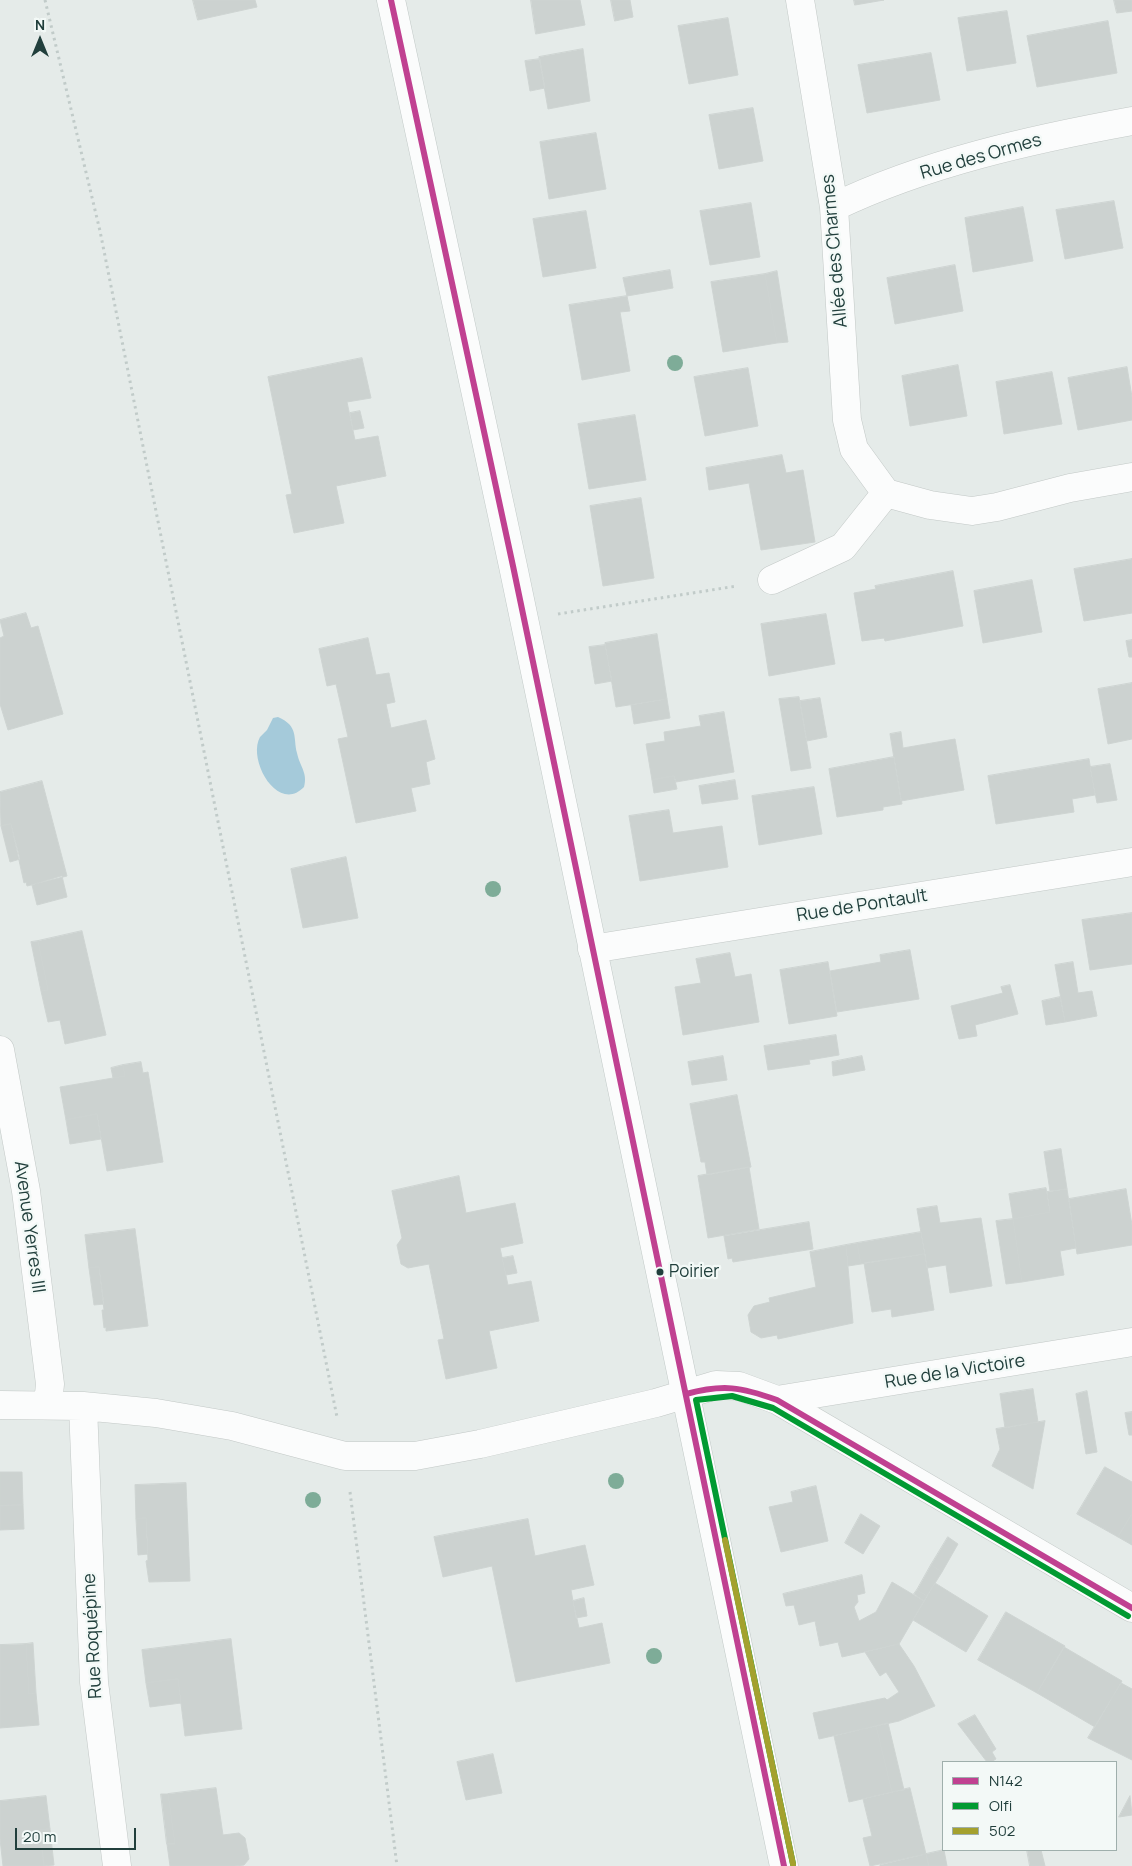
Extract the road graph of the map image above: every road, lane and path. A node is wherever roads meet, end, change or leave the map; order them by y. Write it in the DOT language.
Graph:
graph roads {
  1 [pos="46,0"];
  2 [pos="391,0"];
  3 [pos="800,0"];
  4 [pos="1132,121"];
  5 [pos="834,207"];
  6 [pos="1132,477"];
  7 [pos="886,492"];
  8 [pos="772,580"];
  9 [pos="524,620"];
  10 [pos="1132,862"];
  11 [pos="592,949"];
  12 [pos="0,1050"];
  13 [pos="1132,1342"];
  14 [pos="686,1394"];
  15 [pos="777,1400"];
  16 [pos="48,1404"];
  17 [pos="0,1405"];
  18 [pos="83,1406"];
  19 [pos="345,1456"];
  20 [pos="1132,1608"];
  21 [pos="117,1866"];
  22 [pos="397,1866"];
  23 [pos="784,1866"];
  1 -- 19 [label="path"];
  2 -- 9 [label="street"];
  3 -- 5 [label="street, Allée des Charmes"];
  4 -- 5 [label="street, Rue des Ormes"];
  5 -- 7 [label="street, Allée des Charmes"];
  6 -- 7 [label="street"];
  7 -- 8 [label="street"];
  8 -- 9 [label="path"];
  9 -- 11 [label="street"];
  10 -- 11 [label="street, Rue de Pontault"];
  11 -- 14 [label="street"];
  12 -- 16 [label="street, Avenue Yerres III"];
  13 -- 15 [label="street, Rue de la Victoire"];
  14 -- 15 [label="street"];
  14 -- 19 [label="street"];
  14 -- 23 [label="street"];
  15 -- 20 [label="street"];
  16 -- 17 [label="street"];
  16 -- 18 [label="street"];
  18 -- 19 [label="street"];
  18 -- 21 [label="street, Rue Roquépine"];
  19 -- 22 [label="path"];
}
